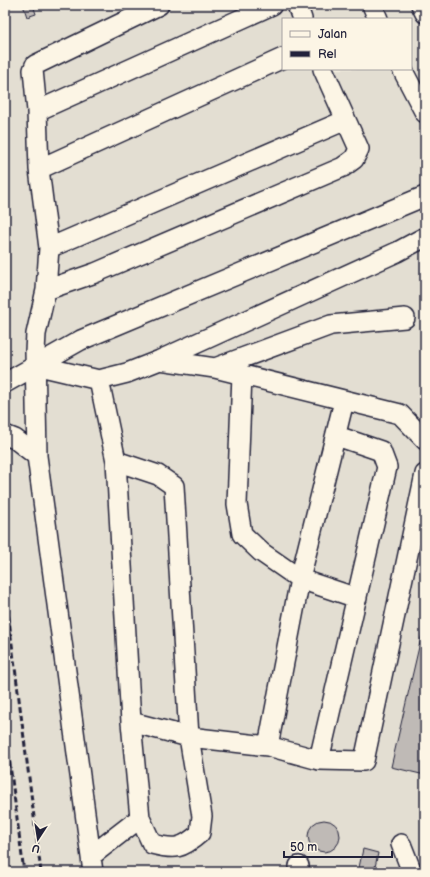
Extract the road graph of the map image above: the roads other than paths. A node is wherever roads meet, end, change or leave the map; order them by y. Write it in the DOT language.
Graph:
graph roads {
  1 [pos="158,5"];
  2 [pos="272,5"];
  3 [pos="296,5"];
  4 [pos="372,5"];
  5 [pos="421,5"];
  6 [pos="425,13"];
  7 [pos="302,18"];
  8 [pos="378,18"];
  9 [pos="282,58"];
  10 [pos="323,70"];
  11 [pos="403,70"];
  12 [pos="37,112"];
  13 [pos="425,113"];
  14 [pos="346,120"];
  15 [pos="39,169"];
  16 [pos="425,196"];
  17 [pos="425,237"];
  18 [pos="49,248"];
  19 [pos="46,290"];
  20 [pos="404,318"];
  21 [pos="160,360"];
  22 [pos="35,365"];
  23 [pos="215,368"];
  24 [pos="242,374"];
  25 [pos="99,380"];
  26 [pos="5,383"];
  27 [pos="344,401"];
  28 [pos="5,435"];
  29 [pos="337,436"];
  30 [pos="425,440"];
  31 [pos="37,456"];
  32 [pos="116,461"];
  33 [pos="425,474"];
  34 [pos="300,579"];
  35 [pos="357,598"];
  36 [pos="131,722"];
  37 [pos="189,737"];
  38 [pos="268,746"];
  39 [pos="319,760"];
  40 [pos="140,818"];
  41 [pos="400,844"];
  42 [pos="92,864"];
  43 [pos="412,872"];
  1 -- 12 [label="lane"];
  2 -- 12 [label="lane"];
  3 -- 7 [label="lane"];
  4 -- 8 [label="lane"];
  5 -- 6 [label="lane"];
  9 -- 15 [label="lane"];
  10 -- 14 [label="lane"];
  11 -- 13 [label="lane"];
  12 -- 15 [label="lane"];
  14 -- 18 [label="lane"];
  14 -- 19 [label="lane"];
  15 -- 18 [label="lane"];
  16 -- 22 [label="lane"];
  17 -- 21 [label="lane"];
  18 -- 19 [label="lane"];
  19 -- 22 [label="lane"];
  20 -- 23 [label="lane"];
  21 -- 23 [label="lane"];
  21 -- 25 [label="lane"];
  22 -- 25 [label="lane"];
  22 -- 26 [label="lane"];
  22 -- 31 [label="lane"];
  23 -- 24 [label="lane"];
  24 -- 27 [label="lane"];
  24 -- 34 [label="lane"];
  25 -- 32 [label="lane"];
  27 -- 29 [label="lane"];
  27 -- 30 [label="lane"];
  28 -- 31 [label="lane"];
  29 -- 34 [label="lane"];
  29 -- 35 [label="lane"];
  31 -- 42 [label="lane"];
  32 -- 36 [label="lane"];
  32 -- 37 [label="lane"];
  33 -- 39 [label="lane"];
  34 -- 35 [label="lane"];
  34 -- 38 [label="lane"];
  35 -- 39 [label="lane"];
  36 -- 37 [label="lane"];
  36 -- 40 [label="lane"];
  37 -- 38 [label="lane"];
  37 -- 40 [label="lane"];
  38 -- 39 [label="lane"];
  40 -- 42 [label="lane"];
  41 -- 43 [label="lane"];
}
